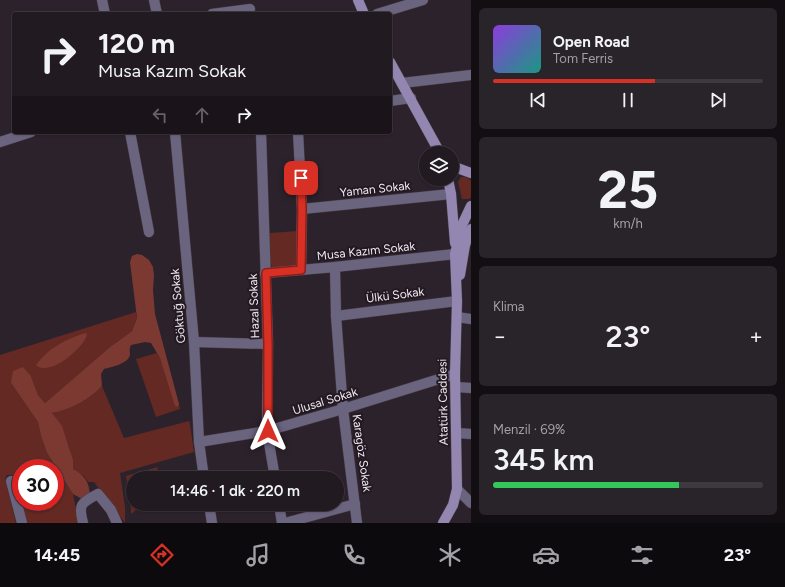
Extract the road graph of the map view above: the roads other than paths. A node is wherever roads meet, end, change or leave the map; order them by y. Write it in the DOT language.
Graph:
graph roads {
  1 [pos="102,0"];
  2 [pos="154,0"];
  3 [pos="358,0"];
  4 [pos="423,0"];
  5 [pos="249,8"];
  6 [pos="105,12"];
  7 [pos="157,12"];
  8 [pos="224,12"];
  9 [pos="363,12"];
  10 [pos="384,12"];
  11 [pos="392,66"];
  12 [pos="471,75"];
  13 [pos="402,83"];
  14 [pos="411,98"];
  15 [pos="392,100"];
  16 [pos="25,134"];
  17 [pos="130,134"];
  18 [pos="175,134"];
  19 [pos="261,134"];
  20 [pos="298,134"];
  21 [pos="0,142"];
  22 [pos="436,146"];
  23 [pos="459,169"];
  24 [pos="471,173"];
  25 [pos="449,186"];
  26 [pos="451,194"];
  27 [pos="471,206"];
  28 [pos="302,209"];
  29 [pos="471,229"];
  30 [pos="148,232"];
  31 [pos="455,254"];
  32 [pos="462,265"];
  33 [pos="335,268"];
  34 [pos="301,270"];
  35 [pos="266,273"];
  36 [pos="457,298"];
  37 [pos="336,316"];
  38 [pos="456,317"];
  39 [pos="471,319"];
  40 [pos="194,342"];
  41 [pos="268,344"];
  42 [pos="456,374"];
  43 [pos="456,387"];
  44 [pos="471,388"];
  45 [pos="343,410"];
  46 [pos="268,431"];
  47 [pos="457,433"];
  48 [pos="471,434"];
  49 [pos="199,442"];
  50 [pos="203,471"];
  51 [pos="274,471"];
  52 [pos="11,481"];
  53 [pos="457,489"];
  54 [pos="471,502"];
  55 [pos="355,504"];
  56 [pos="210,511"];
  57 [pos="280,511"];
  58 [pos="22,523"];
  59 [pos="83,523"];
  60 [pos="117,523"];
  61 [pos="212,523"];
  62 [pos="283,523"];
  63 [pos="357,523"];
  64 [pos="443,523"];
  1 -- 6 [label="street"];
  2 -- 7 [label="street"];
  3 -- 9 [label="main road"];
  4 -- 10 [label="street"];
  5 -- 8 [label="street"];
  11 -- 13 [label="main road"];
  12 -- 13 [label="street"];
  13 -- 14 [label="main road"];
  14 -- 15 [label="street"];
  14 -- 22 [label="main road"];
  16 -- 21 [label="street"];
  17 -- 30 [label="street"];
  18 -- 40 [label="street, Göktuğ Sokak"];
  19 -- 35 [label="street, Hazal Sokak"];
  20 -- 28 [label="street"];
  23 -- 24 [label="main road"];
  25 -- 26 [label="main road"];
  26 -- 28 [label="street, Yaman Sokak"];
  26 -- 31 [label="main road"];
  27 -- 31 [label="main road, Atatürk Caddesi"];
  28 -- 34 [label="street"];
  29 -- 32 [label="main road, Atatürk Caddesi"];
  31 -- 32 [label="street"];
  31 -- 33 [label="street, Musa Kazım Sokak"];
  31 -- 36 [label="main road, Atatürk Caddesi"];
  32 -- 36 [label="main road, Atatürk Caddesi"];
  33 -- 34 [label="street, Musa Kazım Sokak"];
  33 -- 37 [label="street, Karagöz Sokak"];
  34 -- 35 [label="street, Musa Kazım Sokak"];
  35 -- 41 [label="street, Hazal Sokak"];
  36 -- 37 [label="street, Ülkü Sokak"];
  36 -- 38 [label="main road, Atatürk Caddesi"];
  37 -- 45 [label="street, Karagöz Sokak"];
  38 -- 39 [label="street"];
  38 -- 42 [label="main road, Atatürk Caddesi"];
  40 -- 41 [label="street"];
  40 -- 49 [label="street, Göktuğ Sokak"];
  41 -- 46 [label="street, Hazal Sokak"];
  42 -- 43 [label="main road, Atatürk Caddesi"];
  42 -- 45 [label="street, Ulusal Sokak"];
  43 -- 44 [label="street"];
  43 -- 47 [label="main road, Atatürk Caddesi"];
  45 -- 46 [label="street, Ulusal Sokak"];
  45 -- 55 [label="street, Karagöz Sokak"];
  46 -- 49 [label="street, Ulusal Sokak"];
  46 -- 51 [label="street, Hazal Sokak"];
  47 -- 48 [label="street"];
  47 -- 53 [label="main road, Atatürk Caddesi"];
  49 -- 50 [label="street, Göktuğ Sokak"];
  52 -- 58 [label="street"];
  53 -- 54 [label="street"];
  53 -- 64 [label="main road, Atatürk Caddesi"];
  55 -- 62 [label="street"];
  55 -- 63 [label="street, Karagöz Sokak"];
  56 -- 61 [label="street"];
  57 -- 62 [label="street"];
  59 -- 60 [label="street"];
}
